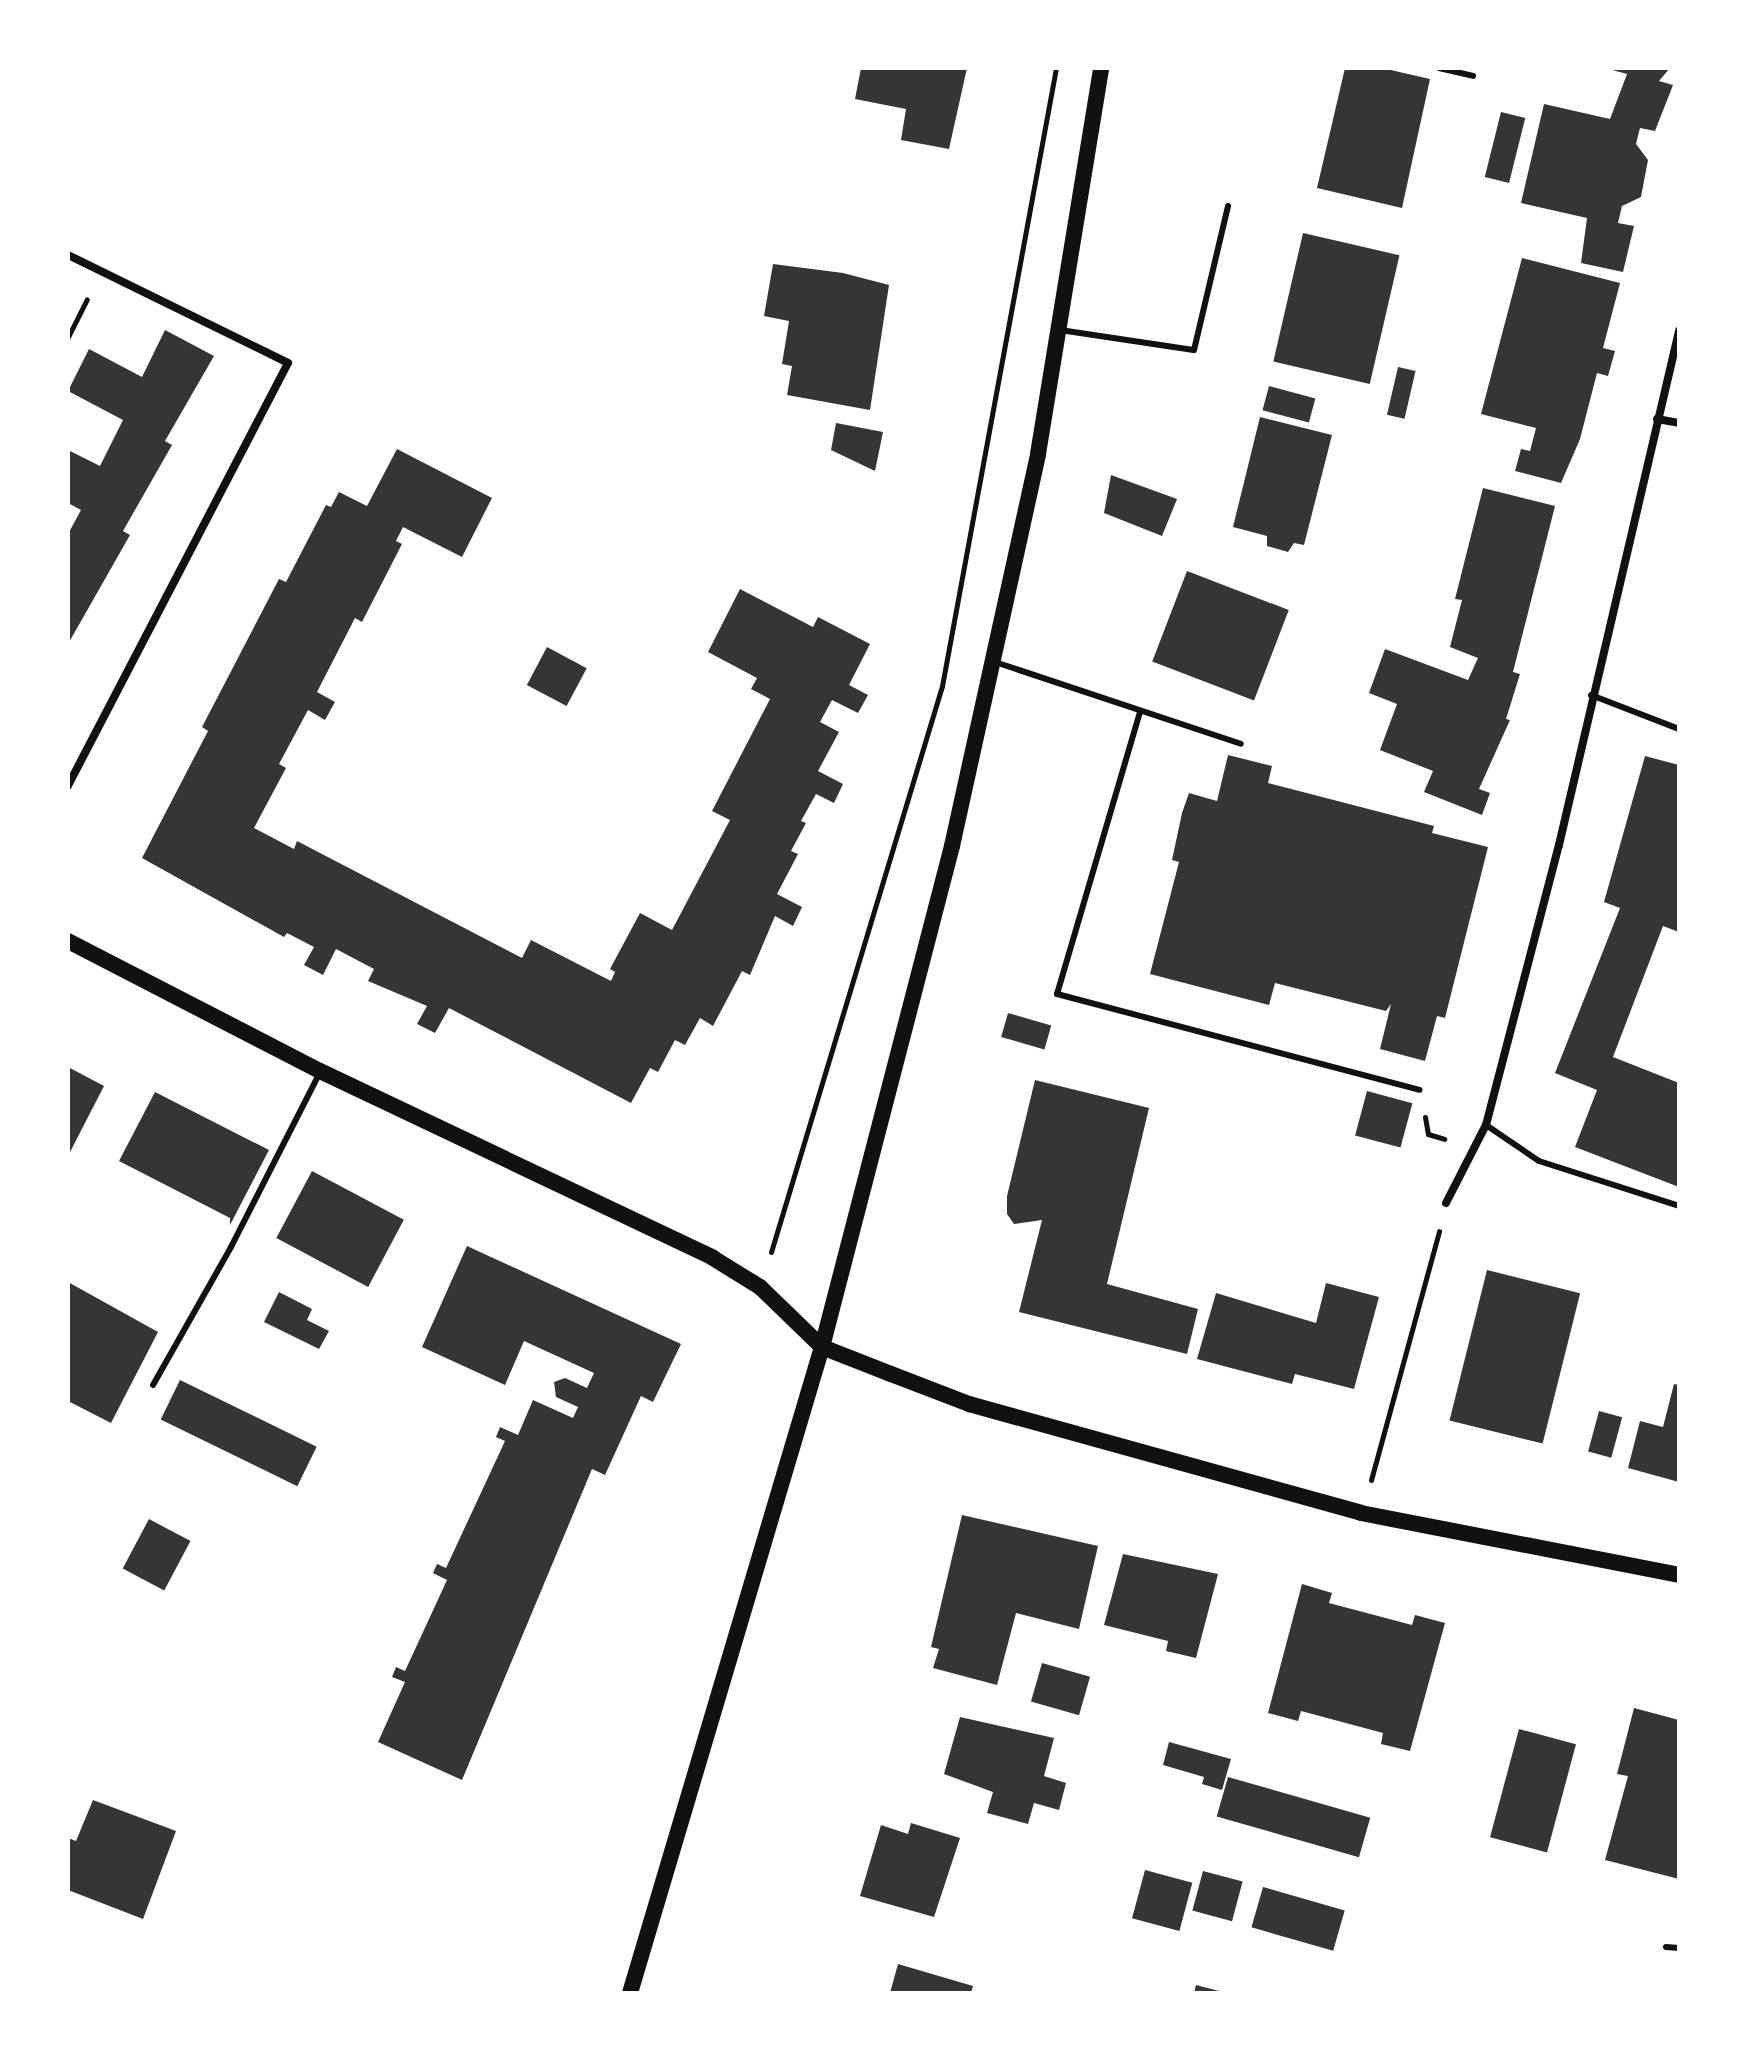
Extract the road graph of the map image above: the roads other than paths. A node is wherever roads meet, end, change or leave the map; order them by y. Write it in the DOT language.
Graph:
graph roads {
  1 [pos="1101,68"];
  2 [pos="1439,68"];
  3 [pos="1473,76"];
  4 [pos="1228,206"];
  5 [pos="68,255"];
  6 [pos="1060,330"];
  7 [pos="1679,331"];
  8 [pos="1657,419"];
  9 [pos="1679,423"];
  10 [pos="991,661"];
  11 [pos="1591,695"];
  12 [pos="1140,712"];
  13 [pos="1679,729"];
  14 [pos="1241,744"];
  15 [pos="68,786"];
  16 [pos="68,941"];
  17 [pos="320,1071"];
  18 [pos="1420,1090"];
  19 [pos="1486,1125"];
  20 [pos="1446,1203"];
  21 [pos="1679,1206"];
  22 [pos="822,1347"];
  23 [pos="153,1385"];
  24 [pos="1679,1575"];
  25 [pos="1666,1947"];
  26 [pos="1679,1948"];
  27 [pos="630,1993"];
  1 -- 6 [label="main road"];
  2 -- 3 [label="lane"];
  4 -- 6 [label="lane"];
  5 -- 15 [label="street"];
  6 -- 10 [label="main road"];
  7 -- 8 [label="street"];
  8 -- 9 [label="street"];
  8 -- 11 [label="street"];
  10 -- 12 [label="lane"];
  10 -- 22 [label="main road"];
  11 -- 13 [label="lane"];
  11 -- 19 [label="street"];
  12 -- 14 [label="lane"];
  12 -- 18 [label="lane"];
  16 -- 17 [label="main road"];
  17 -- 22 [label="main road"];
  17 -- 23 [label="lane"];
  19 -- 20 [label="street"];
  19 -- 21 [label="lane"];
  22 -- 24 [label="main road"];
  22 -- 27 [label="main road"];
  25 -- 26 [label="lane"];
}
